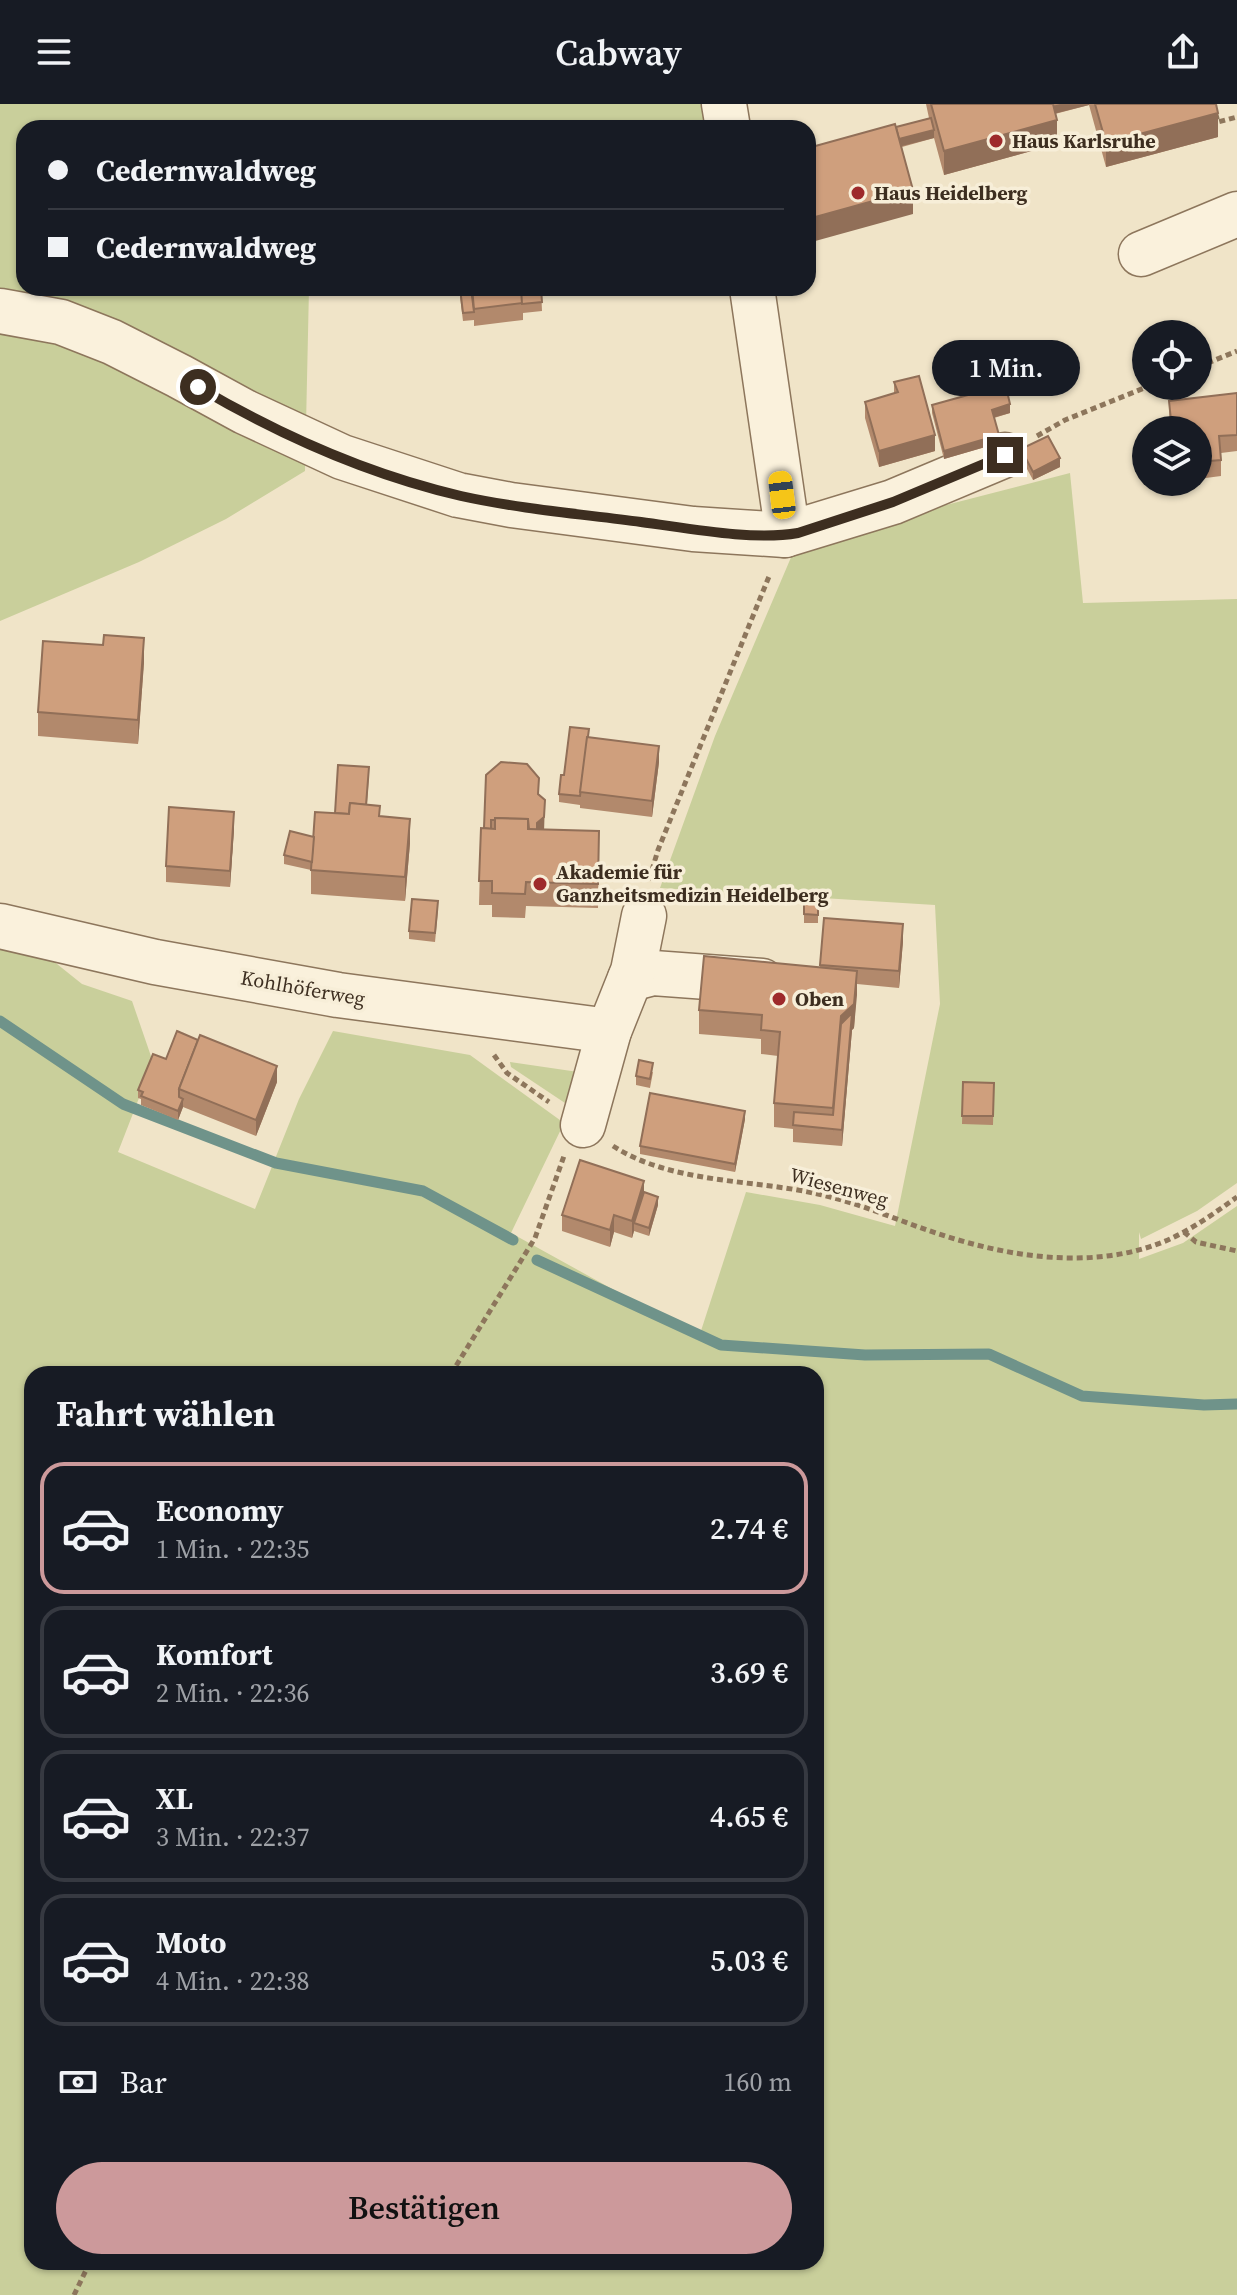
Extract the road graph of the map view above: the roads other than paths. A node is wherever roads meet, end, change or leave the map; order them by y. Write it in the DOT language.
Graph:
graph roads {
  1 [pos="1237,214"];
  2 [pos="1141,254"];
  3 [pos="753,296"];
  4 [pos="0,311"];
  5 [pos="1005,455"];
  6 [pos="785,535"];
  7 [pos="644,916"];
  8 [pos="0,926"];
  9 [pos="630,979"];
  10 [pos="801,984"];
  11 [pos="609,1031"];
  12 [pos="580,1123"];
  1 -- 2 [label="street"];
  3 -- 6 [label="street"];
  4 -- 6 [label="street"];
  5 -- 6 [label="street"];
  7 -- 9 [label="street"];
  8 -- 11 [label="street, Kohlhöferweg"];
  9 -- 10 [label="street"];
  9 -- 11 [label="street"];
  11 -- 12 [label="street"];
}
